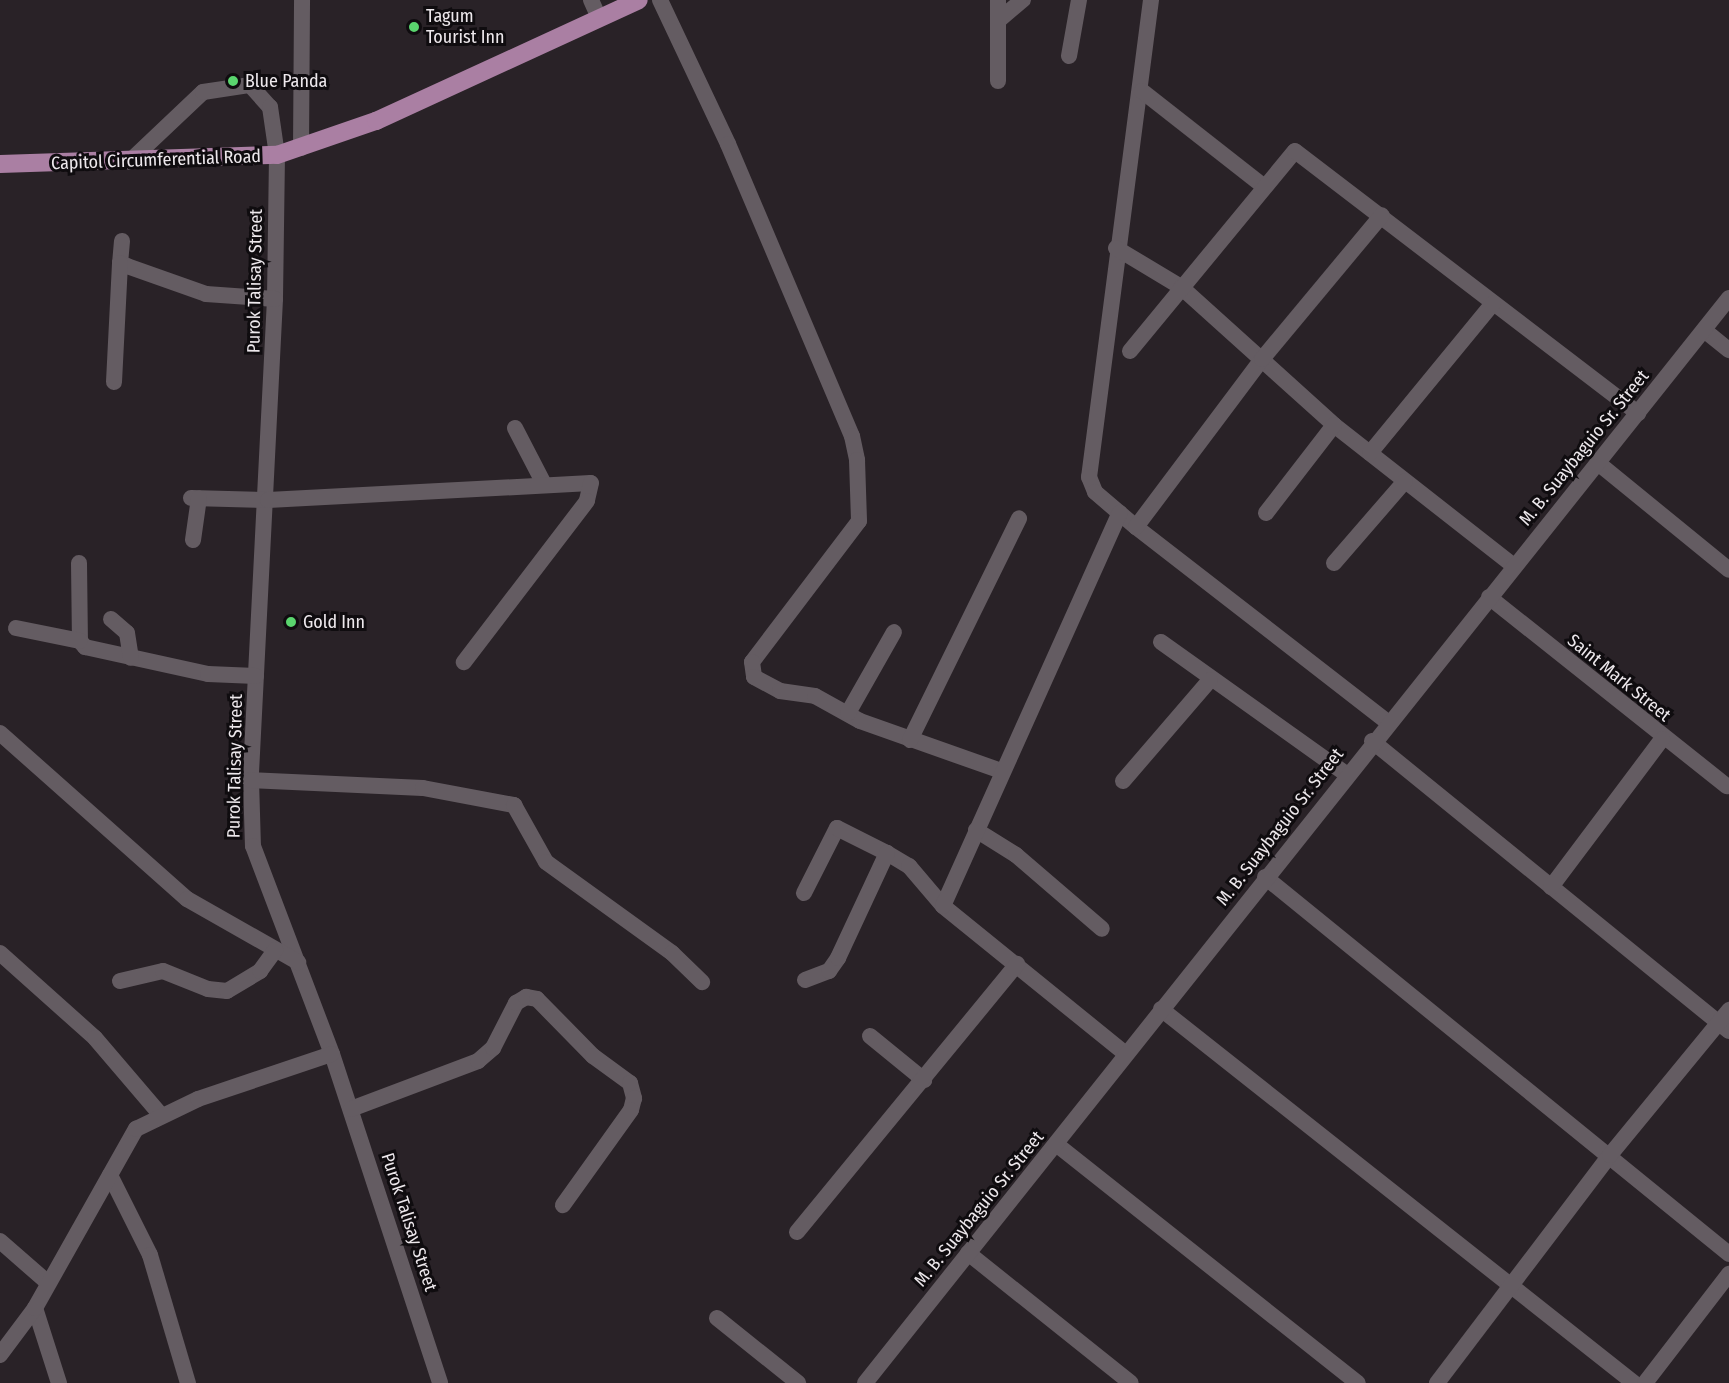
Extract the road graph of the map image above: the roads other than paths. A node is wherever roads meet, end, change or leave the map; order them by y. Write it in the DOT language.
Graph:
graph roads {
  1 [pos="302,0"];
  2 [pos="591,0"];
  3 [pos="639,0"];
  4 [pos="660,0"];
  5 [pos="998,0"];
  6 [pos="1023,0"];
  7 [pos="1079,0"];
  8 [pos="1151,0"];
  9 [pos="599,18"];
  10 [pos="1000,19"];
  11 [pos="1069,56"];
  12 [pos="998,81"];
  13 [pos="1142,91"];
  14 [pos="301,148"];
  15 [pos="277,155"];
  16 [pos="129,162"];
  17 [pos="0,164"];
  18 [pos="1262,184"];
  19 [pos="1382,215"];
  20 [pos="122,241"];
  21 [pos="1116,248"];
  22 [pos="120,263"];
  23 [pos="1181,287"];
  24 [pos="1729,298"];
  25 [pos="275,299"];
  26 [pos="1493,303"];
  27 [pos="1704,330"];
  28 [pos="1729,350"];
  29 [pos="1130,351"];
  30 [pos="1262,359"];
  31 [pos="114,382"];
  32 [pos="1638,413"];
  33 [pos="1334,425"];
  34 [pos="515,428"];
  35 [pos="1370,453"];
  36 [pos="1598,463"];
  37 [pos="1406,481"];
  38 [pos="544,484"];
  39 [pos="268,500"];
  40 [pos="1120,513"];
  41 [pos="1266,513"];
  42 [pos="1019,518"];
  43 [pos="1136,527"];
  44 [pos="193,540"];
  45 [pos="1334,562"];
  46 [pos="79,563"];
  47 [pos="1514,566"];
  48 [pos="1729,570"];
  49 [pos="1489,597"];
  50 [pos="111,618"];
  51 [pos="16,628"];
  52 [pos="894,632"];
  53 [pos="80,641"];
  54 [pos="1161,642"];
  55 [pos="131,658"];
  56 [pos="464,662"];
  57 [pos="256,676"];
  58 [pos="1210,680"];
  59 [pos="848,713"];
  60 [pos="1387,722"];
  61 [pos="0,733"];
  62 [pos="1662,739"];
  63 [pos="910,740"];
  64 [pos="1372,741"];
  65 [pos="1001,771"];
  66 [pos="1346,774"];
  67 [pos="251,780"];
  68 [pos="1124,781"];
  69 [pos="1727,786"];
  70 [pos="976,830"];
  71 [pos="887,853"];
  72 [pos="1265,877"];
  73 [pos="1551,887"];
  74 [pos="804,893"];
  75 [pos="943,906"];
  76 [pos="1102,929"];
  77 [pos="275,950"];
  78 [pos="0,953"];
  79 [pos="298,962"];
  80 [pos="1017,964"];
  81 [pos="805,980"];
  82 [pos="120,981"];
  83 [pos="702,982"];
  84 [pos="1161,1009"];
  85 [pos="1726,1021"];
  86 [pos="870,1036"];
  87 [pos="332,1054"];
  88 [pos="1126,1054"];
  89 [pos="924,1080"];
  90 [pos="351,1109"];
  91 [pos="160,1114"];
  92 [pos="1056,1144"];
  93 [pos="1610,1155"];
  94 [pos="110,1174"];
  95 [pos="563,1206"];
  96 [pos="797,1232"];
  97 [pos="0,1241"];
  98 [pos="968,1253"];
  99 [pos="1729,1254"];
  100 [pos="1729,1274"];
  101 [pos="48,1282"];
  102 [pos="1511,1289"];
  103 [pos="35,1308"];
  104 [pos="717,1318"];
  105 [pos="0,1355"];
  106 [pos="59,1383"];
  107 [pos="188,1383"];
  108 [pos="440,1383"];
  109 [pos="798,1383"];
  110 [pos="865,1383"];
  111 [pos="1131,1383"];
  112 [pos="1358,1383"];
  113 [pos="1437,1383"];
  114 [pos="1634,1383"];
  115 [pos="1645,1383"];
  1 -- 14 [label="street"];
  2 -- 9 [label="street"];
  3 -- 9 [label="main road, Capitol Circumferential Road"];
  4 -- 59 [label="street"];
  5 -- 10 [label="street"];
  6 -- 10 [label="street"];
  7 -- 11 [label="street"];
  8 -- 13 [label="street"];
  9 -- 14 [label="main road, Capitol Circumferential Road"];
  10 -- 12 [label="street"];
  13 -- 18 [label="street"];
  13 -- 21 [label="street"];
  14 -- 15 [label="main road, Capitol Circumferential Road"];
  15 -- 16 [label="main road, Capitol Circumferential Road"];
  15 -- 16 [label="street, Purok Talisay Street"];
  15 -- 25 [label="street, Purok Talisay Street"];
  16 -- 17 [label="main road, Capitol Circumferential Road"];
  18 -- 19 [label="street"];
  18 -- 23 [label="street"];
  19 -- 26 [label="street"];
  19 -- 30 [label="street"];
  20 -- 22 [label="street"];
  21 -- 23 [label="street"];
  21 -- 40 [label="street"];
  22 -- 25 [label="street"];
  22 -- 31 [label="street"];
  23 -- 29 [label="street"];
  23 -- 30 [label="street"];
  24 -- 27 [label="street, M. B. Suaybaguio Sr. Street"];
  25 -- 39 [label="street, Purok Talisay Street"];
  26 -- 32 [label="street"];
  26 -- 35 [label="street"];
  27 -- 28 [label="street"];
  27 -- 32 [label="street, M. B. Suaybaguio Sr. Street"];
  30 -- 33 [label="street"];
  30 -- 43 [label="street"];
  32 -- 36 [label="street, M. B. Suaybaguio Sr. Street"];
  33 -- 35 [label="street"];
  33 -- 41 [label="street"];
  34 -- 38 [label="street"];
  35 -- 37 [label="street"];
  36 -- 47 [label="street, M. B. Suaybaguio Sr. Street"];
  36 -- 48 [label="street"];
  37 -- 45 [label="street"];
  37 -- 47 [label="street"];
  38 -- 39 [label="street"];
  38 -- 56 [label="street"];
  39 -- 44 [label="street"];
  39 -- 57 [label="street, Purok Talisay Street"];
  40 -- 43 [label="street"];
  40 -- 65 [label="street"];
  42 -- 63 [label="street"];
  43 -- 60 [label="street"];
  46 -- 53 [label="street"];
  47 -- 49 [label="street, M. B. Suaybaguio Sr. Street"];
  49 -- 60 [label="street, M. B. Suaybaguio Sr. Street"];
  49 -- 62 [label="street, Saint Mark Street"];
  50 -- 55 [label="street"];
  51 -- 53 [label="street"];
  52 -- 59 [label="street"];
  53 -- 55 [label="street"];
  54 -- 58 [label="street"];
  55 -- 57 [label="street"];
  57 -- 67 [label="street, Purok Talisay Street"];
  58 -- 66 [label="street"];
  58 -- 68 [label="street"];
  59 -- 63 [label="street"];
  60 -- 64 [label="street, M. B. Suaybaguio Sr. Street"];
  61 -- 77 [label="street"];
  62 -- 69 [label="street, Saint Mark Street"];
  62 -- 73 [label="street"];
  63 -- 65 [label="street"];
  64 -- 66 [label="street, M. B. Suaybaguio Sr. Street"];
  64 -- 73 [label="street"];
  65 -- 70 [label="street"];
  66 -- 72 [label="street, M. B. Suaybaguio Sr. Street"];
  67 -- 79 [label="street, Purok Talisay Street"];
  67 -- 83 [label="street"];
  70 -- 75 [label="street"];
  70 -- 76 [label="street"];
  71 -- 74 [label="street"];
  71 -- 75 [label="street"];
  71 -- 81 [label="street"];
  72 -- 84 [label="street, M. B. Suaybaguio Sr. Street"];
  72 -- 93 [label="street"];
  73 -- 85 [label="street"];
  75 -- 80 [label="street"];
  77 -- 79 [label="street"];
  77 -- 82 [label="street"];
  78 -- 91 [label="street"];
  79 -- 87 [label="street, Purok Talisay Street"];
  80 -- 88 [label="street"];
  80 -- 89 [label="street"];
  84 -- 88 [label="street, M. B. Suaybaguio Sr. Street"];
  84 -- 102 [label="street"];
  85 -- 93 [label="street"];
  86 -- 89 [label="street"];
  87 -- 90 [label="street, Purok Talisay Street"];
  87 -- 91 [label="street"];
  88 -- 92 [label="street, M. B. Suaybaguio Sr. Street"];
  89 -- 96 [label="street"];
  90 -- 95 [label="street"];
  90 -- 108 [label="street, Purok Talisay Street"];
  91 -- 94 [label="street"];
  92 -- 98 [label="street, M. B. Suaybaguio Sr. Street"];
  92 -- 112 [label="street"];
  93 -- 99 [label="street"];
  93 -- 102 [label="street"];
  94 -- 101 [label="street"];
  94 -- 107 [label="street"];
  97 -- 101 [label="street"];
  98 -- 110 [label="street, M. B. Suaybaguio Sr. Street"];
  98 -- 111 [label="street"];
  100 -- 115 [label="street"];
  101 -- 103 [label="street"];
  102 -- 113 [label="street"];
  102 -- 114 [label="street"];
  103 -- 105 [label="street"];
  103 -- 106 [label="street"];
  104 -- 109 [label="street"];
}
